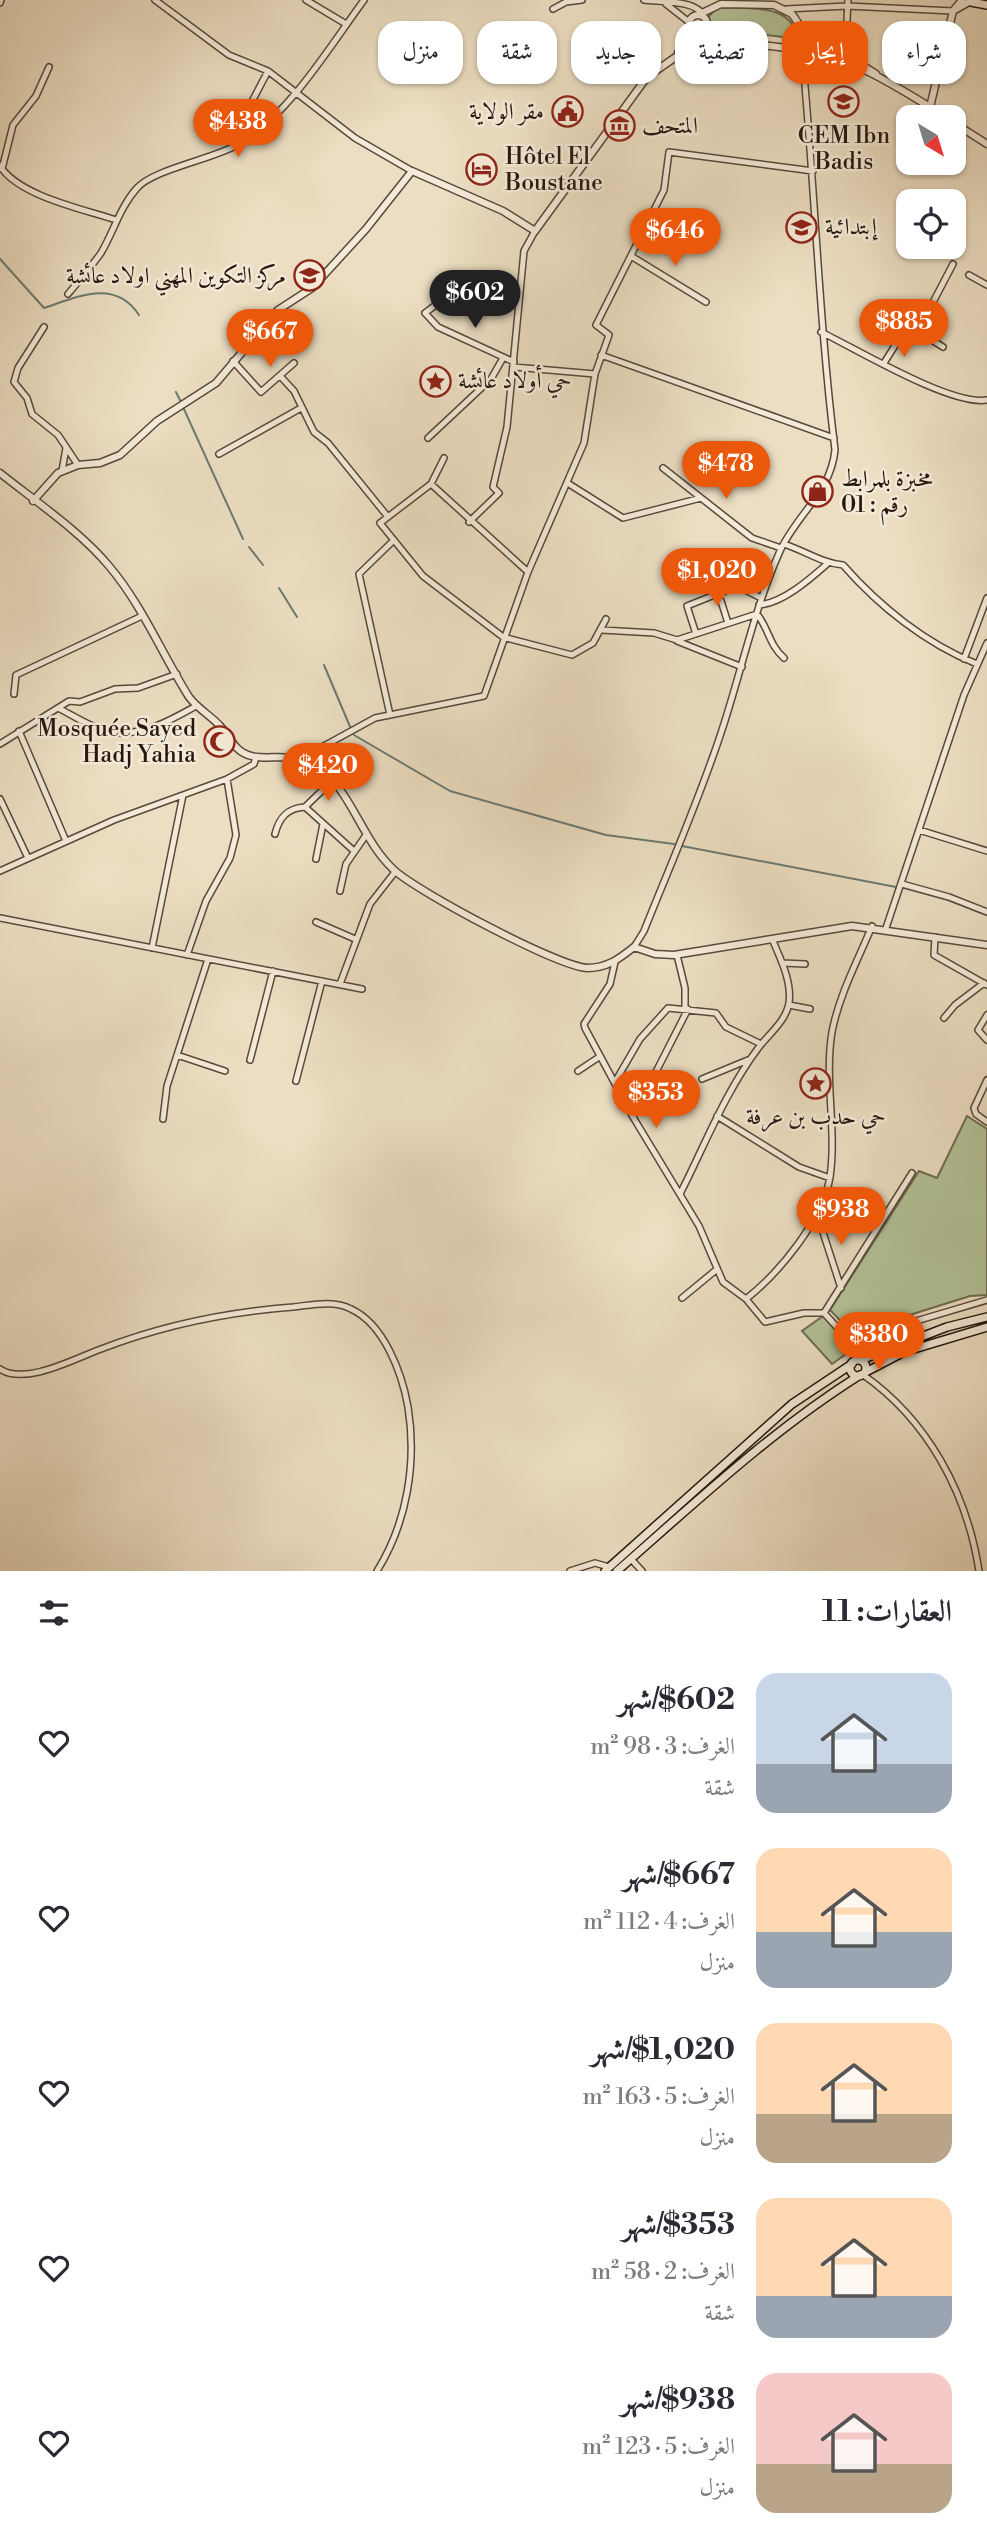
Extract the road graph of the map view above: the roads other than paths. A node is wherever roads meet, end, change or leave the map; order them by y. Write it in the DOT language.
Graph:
graph roads {
  1 [pos="155,0"];
  2 [pos="306,0"];
  3 [pos="364,0"];
  4 [pos="582,0"];
  5 [pos="644,0"];
  6 [pos="649,0"];
  7 [pos="969,1"];
  8 [pos="663,2"];
  9 [pos="986,2"];
  10 [pos="774,3"];
  11 [pos="809,3"];
  12 [pos="847,3"];
  13 [pos="711,4"];
  14 [pos="553,9"];
  15 [pos="786,9"];
  16 [pos="953,11"];
  17 [pos="701,15"];
  18 [pos="684,21"];
  19 [pos="694,21"];
  20 [pos="706,21"];
  21 [pos="798,21"];
  22 [pos="846,21"];
  23 [pos="346,24"];
  24 [pos="674,57"];
  25 [pos="49,67"];
  26 [pos="268,71"];
  27 [pos="868,72"];
  28 [pos="805,84"];
  29 [pos="294,94"];
  30 [pos="927,105"];
  31 [pos="930,105"];
  32 [pos="247,111"];
  33 [pos="966,131"];
  34 [pos="987,144"];
  35 [pos="1,167"];
  36 [pos="412,171"];
  37 [pos="813,171"];
  38 [pos="116,220"];
  39 [pos="535,231"];
  40 [pos="631,256"];
  41 [pos="953,264"];
  42 [pos="970,275"];
  43 [pos="987,285"];
  44 [pos="68,295"];
  45 [pos="445,298"];
  46 [pos="706,302"];
  47 [pos="44,327"];
  48 [pos="918,331"];
  49 [pos="821,332"];
  50 [pos="943,347"];
  51 [pos="601,355"];
  52 [pos="503,358"];
  53 [pos="233,361"];
  54 [pos="294,363"];
  55 [pos="884,363"];
  56 [pos="514,365"];
  57 [pos="595,374"];
  58 [pos="281,377"];
  59 [pos="987,400"];
  60 [pos="300,408"];
  61 [pos="428,438"];
  62 [pos="834,438"];
  63 [pos="66,448"];
  64 [pos="219,454"];
  65 [pos="444,458"];
  66 [pos="78,465"];
  67 [pos="663,468"];
  68 [pos="62,471"];
  69 [pos="0,473"];
  70 [pos="431,484"];
  71 [pos="569,484"];
  72 [pos="701,498"];
  73 [pos="33,501"];
  74 [pos="388,517"];
  75 [pos="469,522"];
  76 [pos="394,540"];
  77 [pos="783,546"];
  78 [pos="827,564"];
  79 [pos="528,572"];
  80 [pos="722,578"];
  81 [pos="737,586"];
  82 [pos="987,598"];
  83 [pos="721,601"];
  84 [pos="760,602"];
  85 [pos="757,614"];
  86 [pos="142,616"];
  87 [pos="606,619"];
  88 [pos="728,623"];
  89 [pos="602,630"];
  90 [pos="696,634"];
  91 [pos="503,638"];
  92 [pos="677,640"];
  93 [pos="987,643"];
  94 [pos="784,658"];
  95 [pos="964,659"];
  96 [pos="977,664"];
  97 [pos="742,667"];
  98 [pos="177,674"];
  99 [pos="14,694"];
  100 [pos="196,706"];
  101 [pos="58,708"];
  102 [pos="390,715"];
  103 [pos="19,731"];
  104 [pos="0,744"];
  105 [pos="256,757"];
  106 [pos="302,758"];
  107 [pos="227,779"];
  108 [pos="332,781"];
  109 [pos="183,795"];
  110 [pos="0,799"];
  111 [pos="305,807"];
  112 [pos="323,824"];
  113 [pos="919,830"];
  114 [pos="275,834"];
  115 [pos="366,835"];
  116 [pos="66,841"];
  117 [pos="354,851"];
  118 [pos="987,851"];
  119 [pos="28,858"];
  120 [pos="316,859"];
  121 [pos="0,871"];
  122 [pos="396,872"];
  123 [pos="902,884"];
  124 [pos="340,891"];
  125 [pos="987,912"];
  126 [pos="0,918"];
  127 [pos="316,922"];
  128 [pos="872,926"];
  129 [pos="886,928"];
  130 [pos="935,937"];
  131 [pos="355,939"];
  132 [pos="773,941"];
  133 [pos="987,945"];
  134 [pos="634,947"];
  135 [pos="152,948"];
  136 [pos="187,955"];
  137 [pos="677,955"];
  138 [pos="208,959"];
  139 [pos="615,962"];
  140 [pos="783,963"];
  141 [pos="805,964"];
  142 [pos="273,971"];
  143 [pos="322,981"];
  144 [pos="340,984"];
  145 [pos="986,984"];
  146 [pos="362,989"];
  147 [pos="789,1005"];
  148 [pos="687,1009"];
  149 [pos="810,1009"];
  150 [pos="987,1015"];
  151 [pos="944,1018"];
  152 [pos="987,1040"];
  153 [pos="761,1044"];
  154 [pos="177,1055"];
  155 [pos="599,1056"];
  156 [pos="250,1060"];
  157 [pos="750,1060"];
  158 [pos="225,1071"];
  159 [pos="578,1071"];
  160 [pos="702,1079"];
  161 [pos="987,1080"];
  162 [pos="296,1081"];
  163 [pos="615,1082"];
  164 [pos="717,1116"];
  165 [pos="633,1117"];
  166 [pos="163,1119"];
  167 [pos="987,1122"];
  168 [pos="912,1174"];
  169 [pos="830,1178"];
  170 [pos="680,1195"];
  171 [pos="817,1214"];
  172 [pos="716,1270"];
  173 [pos="841,1288"];
  174 [pos="682,1298"];
  175 [pos="746,1299"];
  176 [pos="987,1300"];
  177 [pos="824,1312"];
  178 [pos="987,1317"];
  179 [pos="987,1327"];
  180 [pos="855,1347"];
  181 [pos="857,1361"];
  182 [pos="0,1368"];
  183 [pos="862,1374"];
  184 [pos="631,1559"];
  185 [pos="610,1570"];
  186 [pos="377,1571"];
  187 [pos="570,1571"];
  188 [pos="642,1571"];
  189 [pos="979,1571"];
  1 -- 26 [label="street"];
  2 -- 23 [label="street"];
  3 -- 23 [label="street"];
  4 -- 14 [label="street"];
  5 -- 6 [label="street"];
  6 -- 8 [label="street"];
  7 -- 9 [label="main road"];
  7 -- 16 [label="street"];
  8 -- 17 [label="street"];
  8 -- 18 [label="street"];
  10 -- 13 [label="street"];
  10 -- 15 [label="street"];
  11 -- 12 [label="street"];
  11 -- 15 [label="street"];
  12 -- 16 [label="street"];
  12 -- 22 [label="street"];
  13 -- 17 [label="street"];
  15 -- 21 [label="street"];
  16 -- 31 [label="street"];
  17 -- 19 [label="street"];
  17 -- 20 [label="street"];
  23 -- 29 [label="street"];
  24 -- 39 [label="street"];
  25 -- 35 [label="street"];
  26 -- 29 [label="street"];
  26 -- 32 [label="street"];
  27 -- 30 [label="street"];
  28 -- 37 [label="street"];
  29 -- 36 [label="street"];
  29 -- 38 [label="street"];
  33 -- 34 [label="street"];
  35 -- 38 [label="street"];
  36 -- 39 [label="street"];
  36 -- 53 [label="street"];
  37 -- 40 [label="street"];
  37 -- 49 [label="street"];
  38 -- 44 [label="street"];
  39 -- 56 [label="street"];
  40 -- 46 [label="street"];
  40 -- 51 [label="street"];
  41 -- 48 [label="street"];
  42 -- 43 [label="street"];
  45 -- 52 [label="street"];
  47 -- 63 [label="street"];
  48 -- 50 [label="street"];
  48 -- 55 [label="street"];
  49 -- 55 [label="street"];
  49 -- 62 [label="street"];
  51 -- 57 [label="street"];
  51 -- 62 [label="street"];
  52 -- 56 [label="street"];
  52 -- 61 [label="street"];
  53 -- 58 [label="street"];
  53 -- 66 [label="street"];
  54 -- 58 [label="street"];
  55 -- 59 [label="street"];
  56 -- 57 [label="street"];
  56 -- 75 [label="street"];
  57 -- 71 [label="street"];
  58 -- 60 [label="street"];
  60 -- 64 [label="street"];
  60 -- 74 [label="street"];
  62 -- 77 [label="street"];
  63 -- 66 [label="street"];
  63 -- 68 [label="street"];
  65 -- 70 [label="street"];
  66 -- 68 [label="street"];
  67 -- 72 [label="street"];
  68 -- 73 [label="street"];
  69 -- 73 [label="street"];
  70 -- 74 [label="street"];
  70 -- 75 [label="street"];
  71 -- 72 [label="street"];
  71 -- 79 [label="street"];
  72 -- 77 [label="street"];
  73 -- 86 [label="street"];
  74 -- 76 [label="street"];
  75 -- 79 [label="street"];
  76 -- 91 [label="street"];
  76 -- 102 [label="street"];
  77 -- 78 [label="street"];
  77 -- 84 [label="street"];
  78 -- 84 [label="street"];
  78 -- 95 [label="street"];
  79 -- 91 [label="street"];
  80 -- 81 [label="street"];
  81 -- 84 [label="street"];
  81 -- 90 [label="street"];
  82 -- 95 [label="street"];
  83 -- 88 [label="street"];
  84 -- 85 [label="street"];
  85 -- 88 [label="street"];
  85 -- 94 [label="street"];
  85 -- 97 [label="street"];
  86 -- 98 [label="street"];
  86 -- 99 [label="street"];
  87 -- 89 [label="street"];
  88 -- 90 [label="street"];
  89 -- 91 [label="street"];
  89 -- 92 [label="street"];
  90 -- 92 [label="street"];
  91 -- 102 [label="street"];
  92 -- 97 [label="street"];
  93 -- 96 [label="street"];
  95 -- 96 [label="street"];
  96 -- 113 [label="street"];
  97 -- 134 [label="street"];
  98 -- 100 [label="street"];
  98 -- 101 [label="street"];
  100 -- 101 [label="street"];
  100 -- 105 [label="street"];
  101 -- 103 [label="street"];
  102 -- 106 [label="street"];
  103 -- 104 [label="street"];
  103 -- 116 [label="street"];
  105 -- 106 [label="street"];
  105 -- 107 [label="street"];
  106 -- 108 [label="street"];
  107 -- 109 [label="street"];
  107 -- 136 [label="street"];
  108 -- 111 [label="street"];
  108 -- 115 [label="street"];
  109 -- 116 [label="street"];
  109 -- 135 [label="street"];
  110 -- 119 [label="street"];
  111 -- 112 [label="street"];
  111 -- 114 [label="street"];
  112 -- 117 [label="street"];
  112 -- 120 [label="street"];
  113 -- 118 [label="street"];
  113 -- 123 [label="street"];
  115 -- 117 [label="street"];
  115 -- 122 [label="street"];
  116 -- 119 [label="street"];
  117 -- 124 [label="street"];
  119 -- 121 [label="street"];
  122 -- 131 [label="street"];
  122 -- 139 [label="street"];
  123 -- 125 [label="street"];
  123 -- 129 [label="street"];
  126 -- 135 [label="street"];
  127 -- 131 [label="street"];
  128 -- 129 [label="street"];
  128 -- 132 [label="street"];
  128 -- 169 [label="street"];
  129 -- 130 [label="street"];
  130 -- 133 [label="street"];
  130 -- 145 [label="street"];
  131 -- 144 [label="street"];
  132 -- 137 [label="street"];
  132 -- 140 [label="street"];
  134 -- 137 [label="street"];
  134 -- 139 [label="street"];
  135 -- 136 [label="street"];
  136 -- 138 [label="street"];
  137 -- 148 [label="street"];
  138 -- 142 [label="street"];
  138 -- 154 [label="street"];
  139 -- 155 [label="street"];
  140 -- 141 [label="street"];
  140 -- 147 [label="street"];
  142 -- 143 [label="street"];
  142 -- 156 [label="street"];
  143 -- 144 [label="street"];
  143 -- 162 [label="street"];
  144 -- 146 [label="street"];
  145 -- 151 [label="street"];
  147 -- 149 [label="street"];
  147 -- 153 [label="street"];
  148 -- 153 [label="street"];
  148 -- 163 [label="street"];
  148 -- 165 [label="street"];
  150 -- 152 [label="street"];
  153 -- 157 [label="street"];
  154 -- 158 [label="street"];
  154 -- 166 [label="street"];
  155 -- 159 [label="street"];
  155 -- 163 [label="street"];
  157 -- 160 [label="street"];
  157 -- 164 [label="street"];
  161 -- 167 [label="street"];
  163 -- 165 [label="street"];
  164 -- 169 [label="street"];
  164 -- 170 [label="street"];
  165 -- 170 [label="street"];
  168 -- 173 [label="street"];
  169 -- 171 [label="street"];
  170 -- 172 [label="street"];
  171 -- 173 [label="street"];
  171 -- 175 [label="street"];
  172 -- 174 [label="street"];
  172 -- 175 [label="street"];
  173 -- 177 [label="street"];
  175 -- 177 [label="street"];
  176 -- 180 [label="street"];
  177 -- 180 [label="street"];
  178 -- 181 [label="main road"];
  179 -- 183 [label="main road"];
  180 -- 181 [label="street"];
  181 -- 183 [label="main road"];
  181 -- 183 [label="main road"];
  181 -- 185 [label="main road"];
  182 -- 186 [label="street"];
  183 -- 184 [label="main road"];
  183 -- 189 [label="street"];
  184 -- 185 [label="main road"];
  184 -- 188 [label="street"];
  185 -- 187 [label="street"];
}
